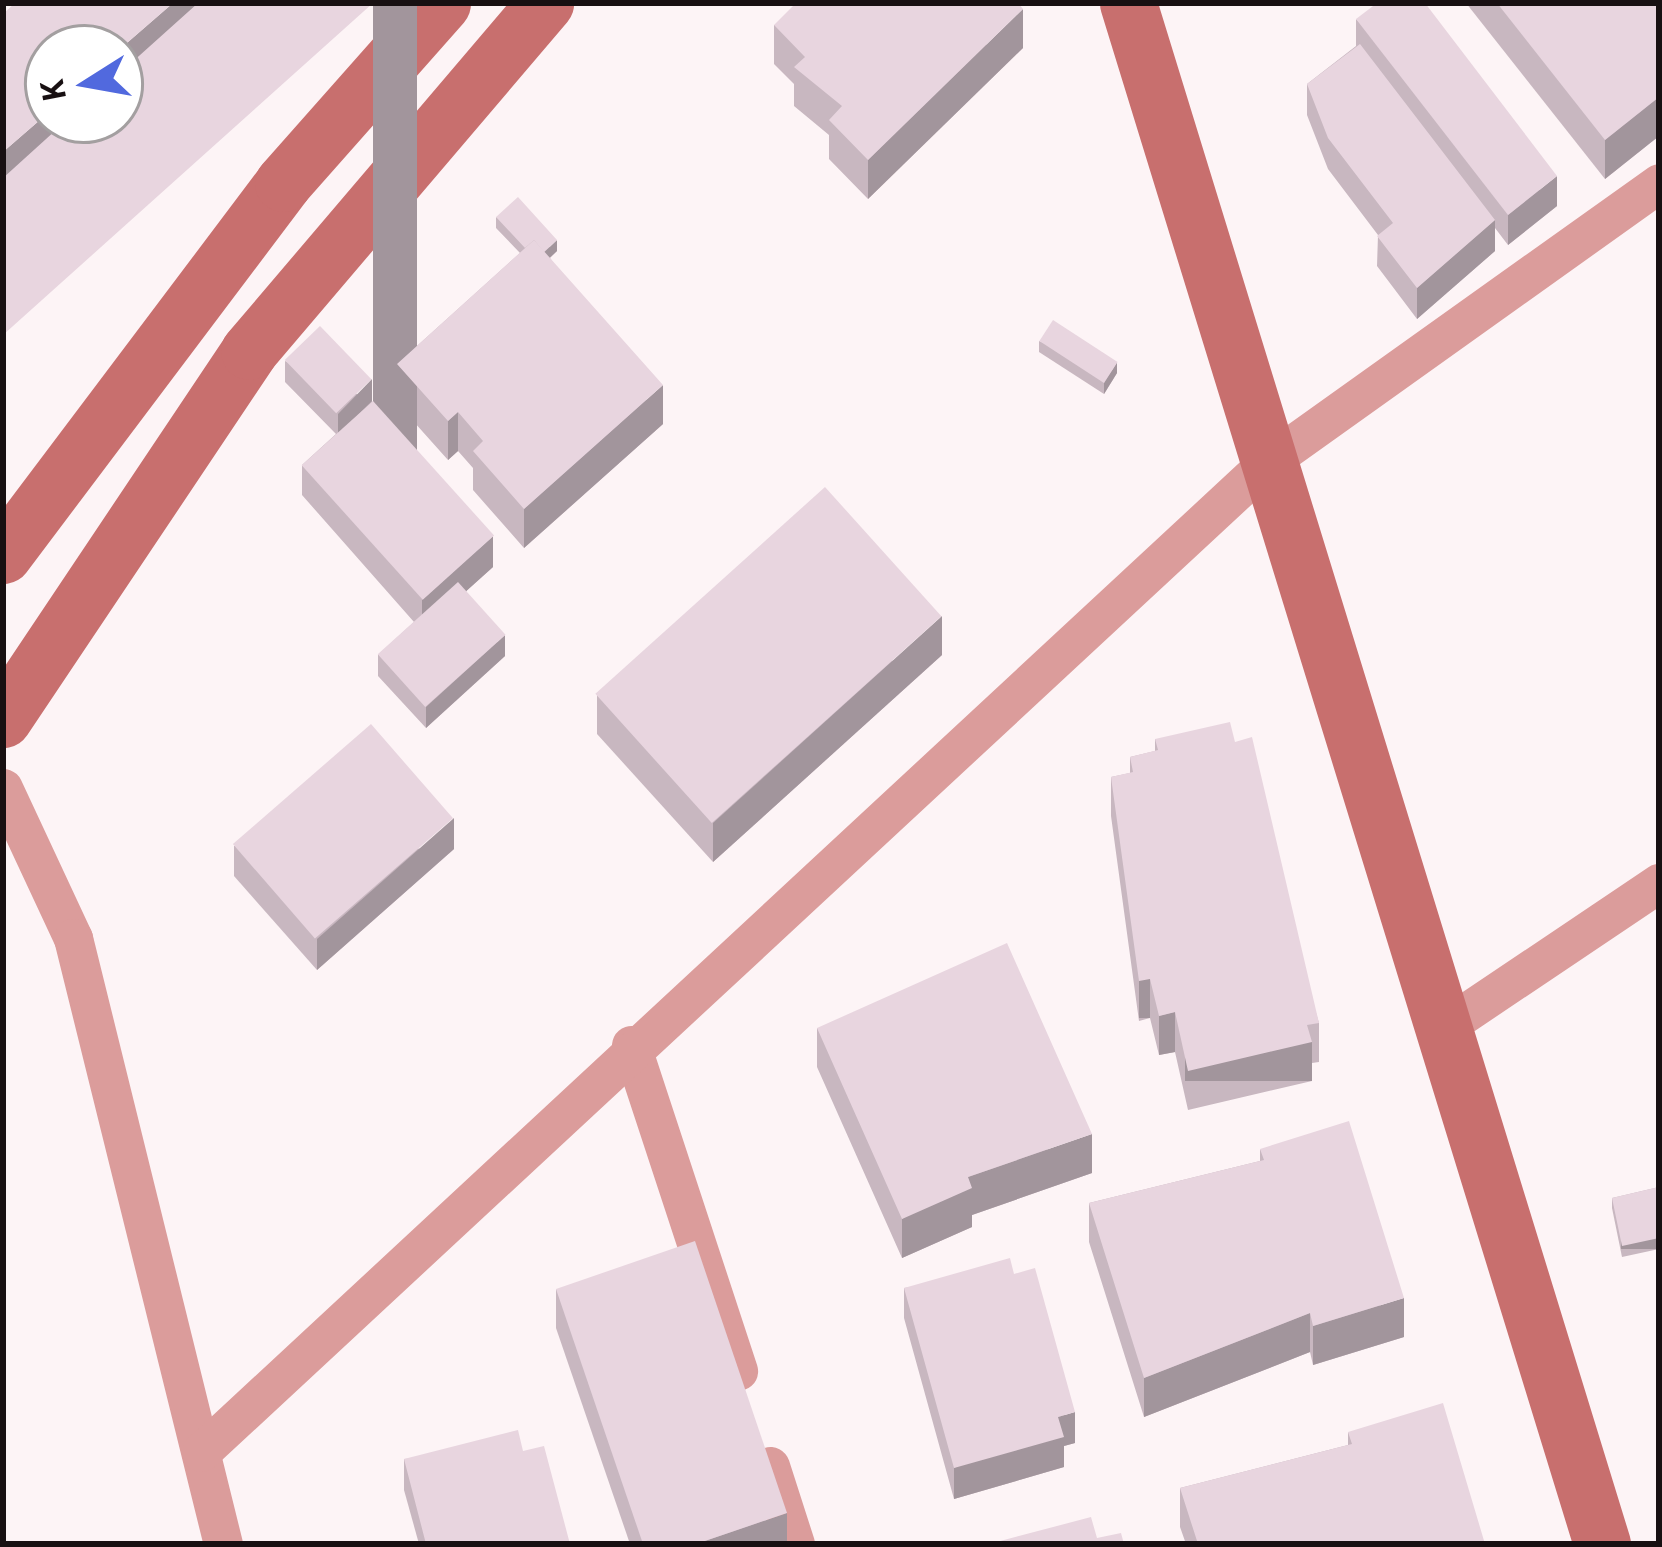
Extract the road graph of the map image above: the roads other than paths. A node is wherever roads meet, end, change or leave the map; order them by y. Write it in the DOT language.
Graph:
graph roads {
  1 [pos="442,3"];
  2 [pos="545,3"];
  3 [pos="1128,3"];
  4 [pos="1659,183"];
  5 [pos="1268,462"];
  6 [pos="3,555"];
  7 [pos="3,719"];
  8 [pos="3,788"];
  9 [pos="1659,883"];
  10 [pos="1443,1028"];
  11 [pos="631,1045"];
  12 [pos="201,1452"];
  13 [pos="223,1544"];
  14 [pos="795,1544"];
  15 [pos="1602,1544"];
  1 -- 6 [label="main road"];
  2 -- 7 [label="main road"];
  3 -- 5 [label="main road"];
  4 -- 5 [label="street"];
  5 -- 10 [label="main road"];
  5 -- 11 [label="street"];
  8 -- 12 [label="street"];
  9 -- 10 [label="street"];
  10 -- 15 [label="main road"];
  11 -- 12 [label="street"];
  11 -- 14 [label="street"];
  12 -- 13 [label="street"];
}
